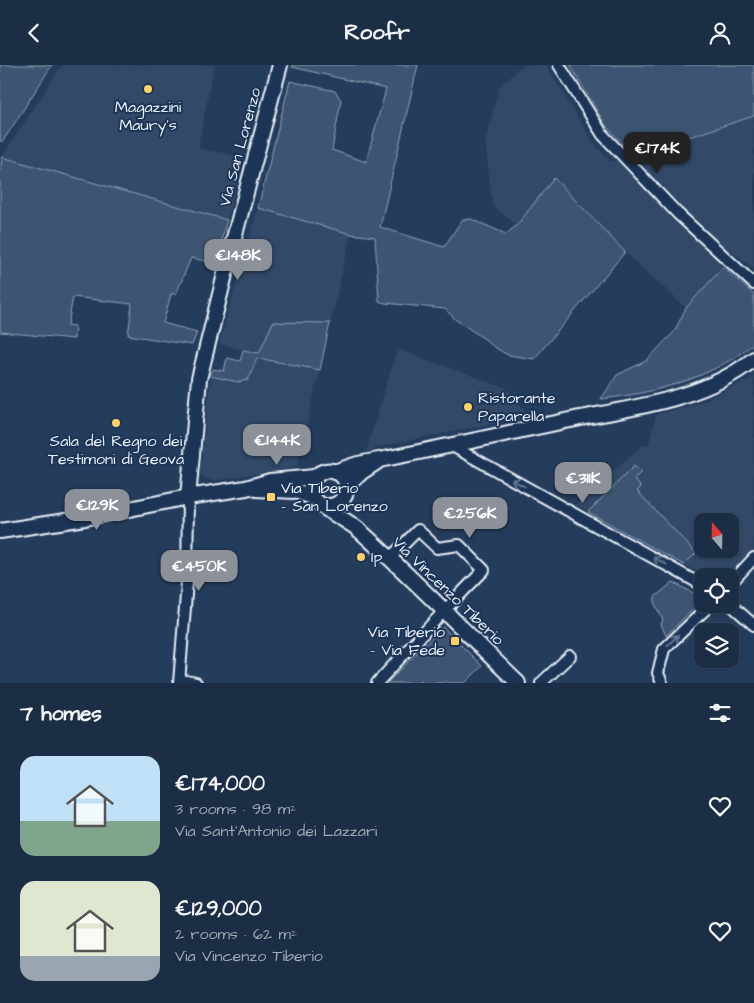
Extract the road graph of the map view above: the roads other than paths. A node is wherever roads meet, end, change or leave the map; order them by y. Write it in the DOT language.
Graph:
graph roads {
  1 [pos="280,65"];
  2 [pos="559,65"];
  3 [pos="754,284"];
  4 [pos="754,359"];
  5 [pos="452,446"];
  6 [pos="379,461"];
  7 [pos="334,472"];
  8 [pos="315,477"];
  9 [pos="246,488"];
  10 [pos="346,491"];
  11 [pos="188,497"];
  12 [pos="318,501"];
  13 [pos="352,524"];
  14 [pos="0,531"];
  15 [pos="390,558"];
  16 [pos="754,558"];
  17 [pos="739,574"];
  18 [pos="694,581"];
  19 [pos="444,611"];
  20 [pos="739,612"];
  21 [pos="702,613"];
  22 [pos="754,625"];
  23 [pos="570,656"];
  24 [pos="180,681"];
  25 [pos="196,683"];
  26 [pos="377,683"];
  27 [pos="518,683"];
  28 [pos="541,683"];
  29 [pos="662,683"];
  1 -- 11 [label="street, Via San Lorenzo"];
  2 -- 3 [label="street"];
  4 -- 5 [label="street"];
  5 -- 6 [label="street"];
  18 -- 5 [label="street, one-way"];
  6 -- 7 [label="street"];
  6 -- 10 [label="street"];
  7 -- 8 [label="street"];
  7 -- 10 [label="street"];
  8 -- 9 [label="street, Via Vincenzo Tiberio"];
  8 -- 12 [label="street"];
  9 -- 11 [label="street, Via Vincenzo Tiberio"];
  9 -- 12 [label="street, Via Vincenzo Tiberio"];
  10 -- 12 [label="street"];
  10 -- 13 [label="street"];
  11 -- 14 [label="street, Via Vincenzo Tiberio"];
  11 -- 24 [label="street, Via San Lorenzo"];
  12 -- 13 [label="street, Via Vincenzo Tiberio"];
  13 -- 15 [label="street, Via Vincenzo Tiberio"];
  15 -- 19 [label="street, Via Vincenzo Tiberio"];
  15 -- 19 [label="street"];
  16 -- 17 [label="street"];
  19 -- 26 [label="street"];
  19 -- 27 [label="street, Via Vincenzo Tiberio"];
  20 -- 22 [label="street"];
  29 -- 21 [label="street, one-way"];
  23 -- 28 [label="street"];
  24 -- 25 [label="street"];
}
